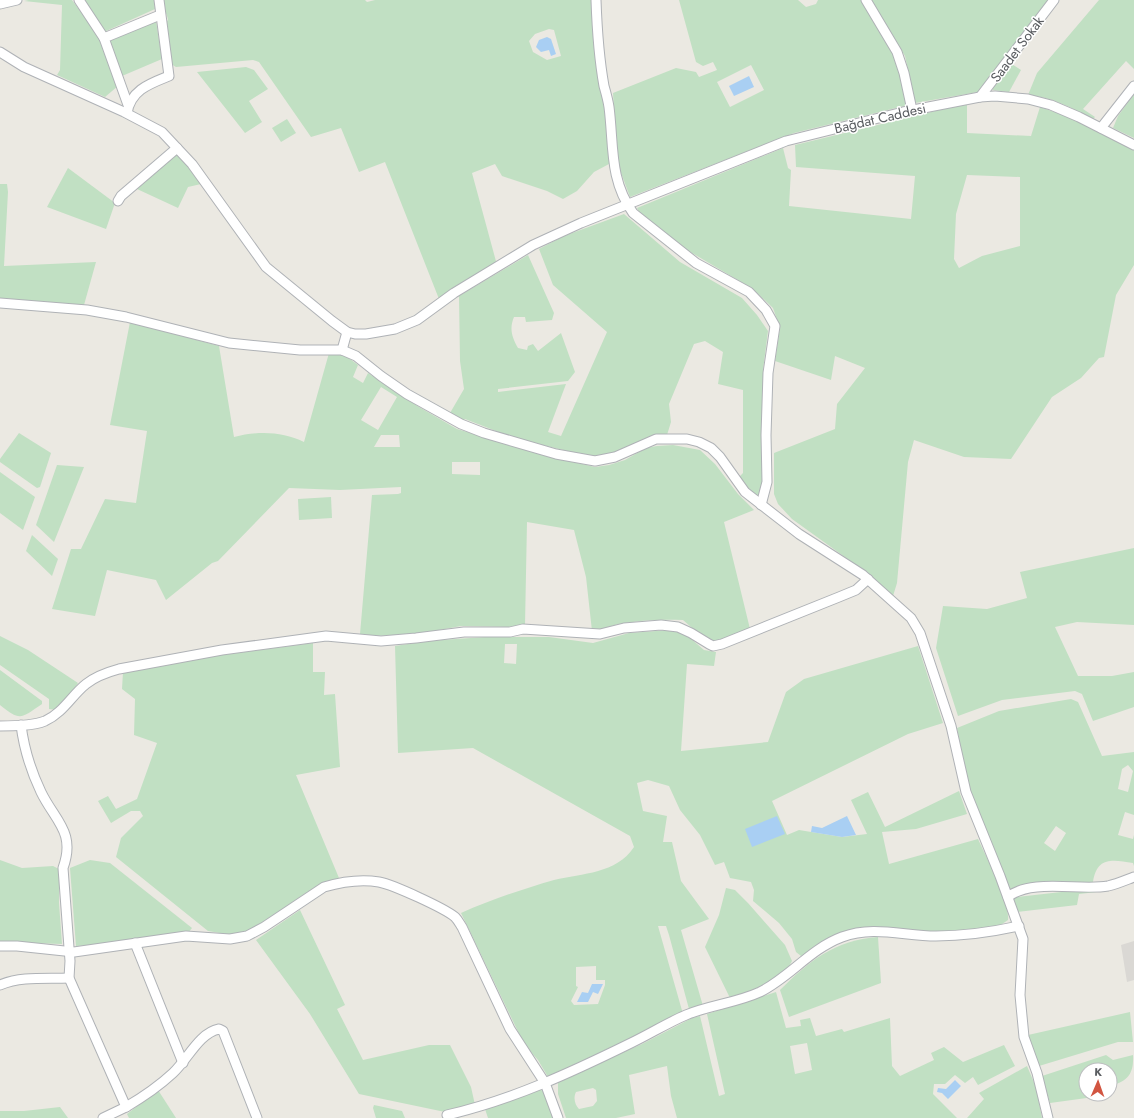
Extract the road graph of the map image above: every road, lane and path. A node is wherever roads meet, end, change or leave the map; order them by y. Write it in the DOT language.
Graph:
graph roads {
  1 [pos="18,0"];
  2 [pos="79,0"];
  3 [pos="159,0"];
  4 [pos="596,0"];
  5 [pos="866,0"];
  6 [pos="1054,0"];
  7 [pos="0,4"];
  8 [pos="160,15"];
  9 [pos="104,38"];
  10 [pos="0,52"];
  11 [pos="1134,86"];
  12 [pos="980,98"];
  13 [pos="127,109"];
  14 [pos="912,110"];
  15 [pos="1101,128"];
  16 [pos="1134,145"];
  17 [pos="177,148"];
  18 [pos="118,201"];
  19 [pos="628,206"];
  20 [pos="0,303"];
  21 [pos="347,332"];
  22 [pos="342,350"];
  23 [pos="761,505"];
  24 [pos="868,579"];
  25 [pos="21,725"];
  26 [pos="0,726"];
  27 [pos="1134,877"];
  28 [pos="1008,897"];
  29 [pos="1019,926"];
  30 [pos="135,943"];
  31 [pos="0,946"];
  32 [pos="69,951"];
  33 [pos="69,978"];
  34 [pos="0,985"];
  35 [pos="183,1063"];
  36 [pos="545,1083"];
  37 [pos="126,1106"];
  38 [pos="448,1115"];
  39 [pos="103,1118"];
  40 [pos="257,1118"];
  41 [pos="558,1118"];
  42 [pos="1048,1118"];
  1 -- 7 [label="street"];
  2 -- 9 [label="street"];
  3 -- 8 [label="street"];
  4 -- 19 [label="street"];
  5 -- 14 [label="street"];
  6 -- 12 [label="street, Saadet Sokak"];
  8 -- 9 [label="street"];
  8 -- 13 [label="street"];
  9 -- 13 [label="street"];
  10 -- 13 [label="street"];
  11 -- 15 [label="street"];
  12 -- 14 [label="street, Bağdat Caddesi"];
  12 -- 15 [label="street, Bağdat Caddesi"];
  13 -- 17 [label="street"];
  14 -- 19 [label="street, Bağdat Caddesi"];
  15 -- 16 [label="street, Bağdat Caddesi"];
  17 -- 18 [label="street"];
  17 -- 21 [label="street"];
  19 -- 21 [label="street, Bağdat Caddesi"];
  19 -- 23 [label="street"];
  20 -- 22 [label="street"];
  21 -- 22 [label="street"];
  22 -- 23 [label="street"];
  23 -- 24 [label="street"];
  24 -- 25 [label="street"];
  24 -- 28 [label="street"];
  25 -- 26 [label="street"];
  25 -- 32 [label="street"];
  27 -- 28 [label="street"];
  28 -- 29 [label="street"];
  29 -- 36 [label="street"];
  29 -- 42 [label="street"];
  30 -- 32 [label="street"];
  30 -- 35 [label="street"];
  30 -- 36 [label="street"];
  31 -- 32 [label="street"];
  32 -- 33 [label="street"];
  33 -- 34 [label="street"];
  33 -- 37 [label="street"];
  35 -- 37 [label="street"];
  35 -- 40 [label="street"];
  36 -- 38 [label="street"];
  36 -- 41 [label="street"];
  37 -- 39 [label="street"];
}
